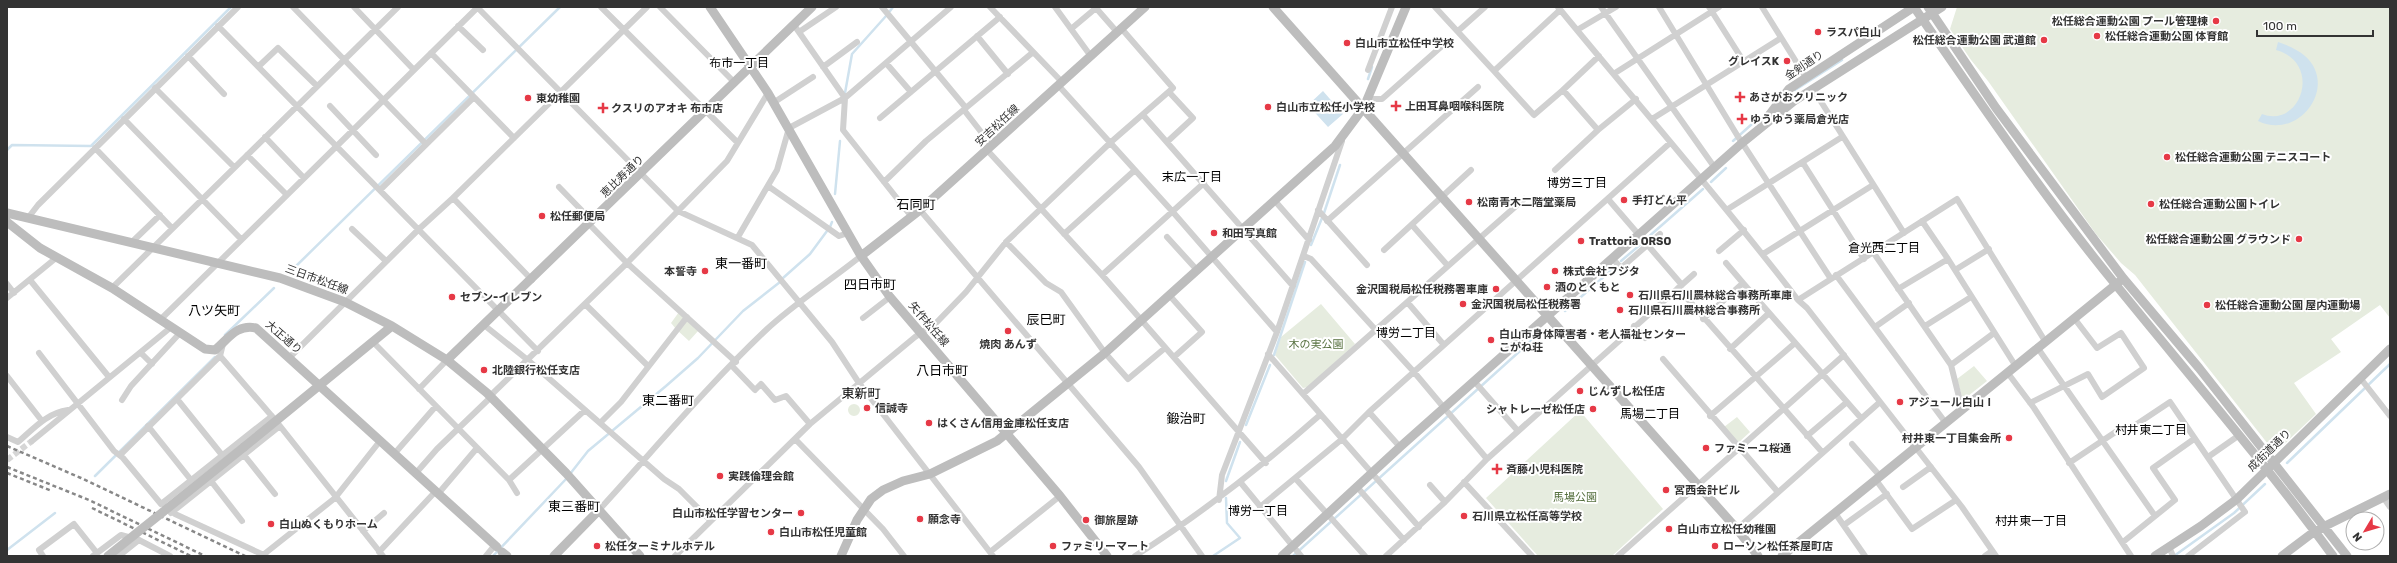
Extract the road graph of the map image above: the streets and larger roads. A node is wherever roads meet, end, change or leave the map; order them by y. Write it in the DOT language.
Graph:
graph roads {
  1 [pos="238,7"];
  2 [pos="293,7"];
  3 [pos="354,7"];
  4 [pos="398,7"];
  5 [pos="478,7"];
  6 [pos="601,7"];
  7 [pos="647,7"];
  8 [pos="660,7"];
  9 [pos="710,7"];
  10 [pos="812,7"];
  11 [pos="836,7"];
  12 [pos="882,7"];
  13 [pos="951,7"];
  14 [pos="990,7"];
  15 [pos="1055,7"];
  16 [pos="1145,7"];
  17 [pos="1273,7"];
  18 [pos="1392,7"];
  19 [pos="1406,7"];
  20 [pos="1435,7"];
  21 [pos="1485,7"];
  22 [pos="1601,7"];
  23 [pos="1616,7"];
  24 [pos="1659,7"];
  25 [pos="1719,7"];
  26 [pos="1762,7"];
  27 [pos="1914,7"];
  28 [pos="1942,7"];
  29 [pos="1559,8"];
  30 [pos="1711,9"];
  31 [pos="1930,10"];
  32 [pos="1605,14"];
  33 [pos="1000,17"];
  34 [pos="1923,19"];
  35 [pos="218,26"];
  36 [pos="458,26"];
  37 [pos="375,28"];
  38 [pos="797,28"];
  39 [pos="1071,29"];
  40 [pos="623,30"];
  41 [pos="1119,30"];
  42 [pos="1577,30"];
  43 [pos="1458,31"];
  44 [pos="1677,34"];
  45 [pos="978,36"];
  46 [pos="1781,38"];
  47 [pos="912,41"];
  48 [pos="857,42"];
  49 [pos="1442,46"];
  50 [pos="483,50"];
  51 [pos="431,53"];
  52 [pos="1032,53"];
  53 [pos="188,56"];
  54 [pos="1090,56"];
  55 [pos="1599,56"];
  56 [pos="344,59"];
  57 [pos="1638,60"];
  58 [pos="1744,62"];
  59 [pos="886,63"];
  60 [pos="259,66"];
  61 [pos="823,67"];
  62 [pos="751,68"];
  63 [pos="414,70"];
  64 [pos="1368,70"];
  65 [pos="936,71"];
  66 [pos="1494,71"];
  67 [pos="1615,73"];
  68 [pos="1008,74"];
  69 [pos="1805,76"];
  70 [pos="813,77"];
  71 [pos="735,83"];
  72 [pos="1059,83"];
  73 [pos="317,86"];
  74 [pos="1706,86"];
  75 [pos="1478,87"];
  76 [pos="155,88"];
  77 [pos="1813,89"];
  78 [pos="1563,90"];
  79 [pos="561,92"];
  80 [pos="911,92"];
  81 [pos="1169,92"];
  82 [pos="768,93"];
  83 [pos="224,94"];
  84 [pos="471,96"];
  85 [pos="844,98"];
  86 [pos="1636,99"];
  87 [pos="384,100"];
  88 [pos="773,102"];
  89 [pos="1366,103"];
  90 [pos="298,105"];
  91 [pos="330,106"];
  92 [pos="1671,107"];
  93 [pos="965,109"];
  94 [pos="706,111"];
  95 [pos="1143,115"];
  96 [pos="880,118"];
  97 [pos="124,119"];
  98 [pos="1652,119"];
  99 [pos="1761,127"];
  100 [pos="789,128"];
  101 [pos="353,130"];
  102 [pos="1598,130"];
  103 [pos="1345,135"];
  104 [pos="265,137"];
  105 [pos="1842,137"];
  106 [pos="514,138"];
  107 [pos="1739,138"];
  108 [pos="425,142"];
  109 [pos="737,142"];
  110 [pos="1111,142"];
  111 [pos="1167,142"];
  112 [pos="1670,143"];
  113 [pos="337,145"];
  114 [pos="95,148"];
  115 [pos="990,148"];
  116 [pos="1404,151"];
  117 [pos="247,154"];
  118 [pos="376,155"];
  119 [pos="1803,163"];
  120 [pos="234,167"];
  121 [pos="1715,168"];
  122 [pos="1135,170"];
  123 [pos="1471,170"];
  124 [pos="1555,170"];
  125 [pos="641,174"];
  126 [pos="304,178"];
  127 [pos="1701,180"];
  128 [pos="884,182"];
  129 [pos="1204,183"];
  130 [pos="1768,183"];
  131 [pos="1873,185"];
  132 [pos="768,186"];
  133 [pos="559,187"];
  134 [pos="378,188"];
  135 [pos="286,195"];
  136 [pos="1443,197"];
  137 [pos="453,198"];
  138 [pos="202,199"];
  139 [pos="1524,199"];
  140 [pos="1608,199"];
  141 [pos="1275,201"];
  142 [pos="1041,208"];
  143 [pos="1728,209"];
  144 [pos="920,210"];
  145 [pos="1318,210"];
  146 [pos="1832,210"];
  147 [pos="678,211"];
  148 [pos="1172,211"];
  149 [pos="7,213"];
  150 [pos="160,215"];
  151 [pos="911,216"];
  152 [pos="28,218"];
  153 [pos="1327,221"];
  154 [pos="1922,221"];
  155 [pos="7,222"];
  156 [pos="591,223"];
  157 [pos="1412,226"];
  158 [pos="172,228"];
  159 [pos="352,229"];
  160 [pos="419,229"];
  161 [pos="1244,229"];
  162 [pos="1744,230"];
  163 [pos="1799,231"];
  164 [pos="848,233"];
  165 [pos="1904,233"];
  166 [pos="1064,234"];
  167 [pos="1660,234"];
  168 [pos="1638,236"];
  169 [pos="738,237"];
  170 [pos="1167,237"];
  171 [pos="241,239"];
  172 [pos="1480,239"];
  173 [pos="1309,240"];
  174 [pos="1006,242"];
  175 [pos="132,243"];
  176 [pos="1647,245"];
  177 [pos="152,248"];
  178 [pos="1989,249"];
  179 [pos="1384,250"];
  180 [pos="1719,251"];
  181 [pos="1873,252"];
  182 [pos="1763,254"];
  183 [pos="861,256"];
  184 [pos="1304,256"];
  185 [pos="1213,257"];
  186 [pos="56,258"];
  187 [pos="1613,258"];
  188 [pos="1864,259"];
  189 [pos="1948,259"];
  190 [pos="386,261"];
  191 [pos="217,263"];
  192 [pos="628,263"];
  193 [pos="1726,263"];
  194 [pos="1367,265"];
  195 [pos="1448,266"];
  196 [pos="1197,270"];
  197 [pos="1955,270"];
  198 [pos="1694,274"];
  199 [pos="1102,275"];
  200 [pos="1836,275"];
  201 [pos="978,277"];
  202 [pos="2123,278"];
  203 [pos="1831,279"];
  204 [pos="30,280"];
  205 [pos="532,280"];
  206 [pos="1518,280"];
  207 [pos="1743,283"];
  208 [pos="7,284"];
  209 [pos="2115,285"];
  210 [pos="1293,286"];
  211 [pos="1680,287"];
  212 [pos="112,288"];
  213 [pos="1898,289"];
  214 [pos="14,293"];
  215 [pos="1170,296"];
  216 [pos="890,297"];
  217 [pos="1971,297"];
  218 [pos="7,298"];
  219 [pos="1798,300"];
  220 [pos="800,301"];
  221 [pos="346,302"];
  222 [pos="1408,303"];
  223 [pos="585,304"];
  224 [pos="1909,304"];
  225 [pos="500,311"];
  226 [pos="1768,314"];
  227 [pos="1548,316"];
  228 [pos="687,317"];
  229 [pos="863,318"];
  230 [pos="2074,318"];
  231 [pos="1703,319"];
  232 [pos="160,320"];
  233 [pos="1141,321"];
  234 [pos="392,326"];
  235 [pos="484,326"];
  236 [pos="1634,326"];
  237 [pos="1925,326"];
  238 [pos="1875,327"];
  239 [pos="170,328"];
  240 [pos="1377,331"];
  241 [pos="1277,332"];
  242 [pos="1994,332"];
  243 [pos="920,333"];
  244 [pos="179,334"];
  245 [pos="1645,338"];
  246 [pos="2045,341"];
  247 [pos="373,342"];
  248 [pos="223,343"];
  249 [pos="1794,343"];
  250 [pos="1444,345"];
  251 [pos="2037,347"];
  252 [pos="1165,348"];
  253 [pos="1730,349"];
  254 [pos="2390,350"];
  255 [pos="538,351"];
  256 [pos="39,353"];
  257 [pos="141,353"];
  258 [pos="1105,353"];
  259 [pos="1268,354"];
  260 [pos="1844,355"];
  261 [pos="220,356"];
  262 [pos="290,357"];
  263 [pos="1174,357"];
  264 [pos="1663,359"];
  265 [pos="447,360"];
  266 [pos="529,361"];
  267 [pos="152,364"];
  268 [pos="734,364"];
  269 [pos="1592,365"];
  270 [pos="1951,365"];
  271 [pos="2015,365"];
  272 [pos="648,366"];
  273 [pos="1414,372"];
  274 [pos="2007,372"];
  275 [pos="1822,374"];
  276 [pos="7,376"];
  277 [pos="109,377"];
  278 [pos="1755,378"];
  279 [pos="1068,382"];
  280 [pos="859,383"];
  281 [pos="2365,384"];
  282 [pos="320,385"];
  283 [pos="1478,385"];
  284 [pos="2063,385"];
  285 [pos="420,389"];
  286 [pos="1303,394"];
  287 [pos="491,397"];
  288 [pos="177,399"];
  289 [pos="122,400"];
  290 [pos="77,402"];
  291 [pos="1847,402"];
  292 [pos="1880,402"];
  293 [pos="2030,403"];
  294 [pos="436,406"];
  295 [pos="1782,409"];
  296 [pos="1962,409"];
  297 [pos="68,410"];
  298 [pos="585,410"];
  299 [pos="1369,412"];
  300 [pos="1448,412"];
  301 [pos="1320,415"];
  302 [pos="1710,416"];
  303 [pos="2390,416"];
  304 [pos="1861,418"];
  305 [pos="42,420"];
  306 [pos="276,421"];
  307 [pos="1945,422"];
  308 [pos="600,423"];
  309 [pos="810,424"];
  310 [pos="148,426"];
  311 [pos="458,429"];
  312 [pos="1518,431"];
  313 [pos="1006,433"];
  314 [pos="1240,433"];
  315 [pos="1807,436"];
  316 [pos="2238,436"];
  317 [pos="7,437"];
  318 [pos="2194,439"];
  319 [pos="796,440"];
  320 [pos="1341,440"];
  321 [pos="2103,440"];
  322 [pos="32,441"];
  323 [pos="380,441"];
  324 [pos="1852,444"];
  325 [pos="1915,446"];
  326 [pos="1400,447"];
  327 [pos="477,448"];
  328 [pos="1739,448"];
  329 [pos="543,449"];
  330 [pos="244,451"];
  331 [pos="1822,452"];
  332 [pos="395,453"];
  333 [pos="118,454"];
  334 [pos="222,455"];
  335 [pos="2208,457"];
  336 [pos="1486,458"];
  337 [pos="644,461"];
  338 [pos="2273,462"];
  339 [pos="1266,463"];
  340 [pos="2069,463"];
  341 [pos="209,466"];
  342 [pos="1930,467"];
  343 [pos="2265,470"];
  344 [pos="416,473"];
  345 [pos="930,474"];
  346 [pos="217,476"];
  347 [pos="1295,478"];
  348 [pos="1375,478"];
  349 [pos="1878,478"];
  350 [pos="191,480"];
  351 [pos="508,480"];
  352 [pos="211,481"];
  353 [pos="1464,482"];
  354 [pos="1242,483"];
  355 [pos="1697,484"];
  356 [pos="1430,485"];
  357 [pos="1904,487"];
  358 [pos="1361,491"];
  359 [pos="1777,491"];
  360 [pos="436,493"];
  361 [pos="517,493"];
  362 [pos="275,494"];
  363 [pos="1887,494"];
  364 [pos="1060,496"];
  365 [pos="2386,496"];
  366 [pos="335,498"];
  367 [pos="1218,500"];
  368 [pos="1956,500"];
  369 [pos="1445,502"];
  370 [pos="163,503"];
  371 [pos="2239,505"];
  372 [pos="1260,507"];
  373 [pos="2390,507"];
  374 [pos="599,510"];
  375 [pos="864,510"];
  376 [pos="384,513"];
  377 [pos="1835,513"];
  378 [pos="174,514"];
  379 [pos="2155,516"];
  380 [pos="1331,518"];
  381 [pos="710,520"];
  382 [pos="242,521"];
  383 [pos="1182,526"];
  384 [pos="1844,526"];
  385 [pos="1418,527"];
  386 [pos="1737,528"];
  387 [pos="2325,528"];
  388 [pos="363,531"];
  389 [pos="2315,532"];
  390 [pos="116,538"];
  391 [pos="139,540"];
  392 [pos="1404,540"];
  393 [pos="2123,542"];
  394 [pos="126,550"];
  395 [pos="500,550"];
  396 [pos="1297,551"];
  397 [pos="2171,552"];
  398 [pos="1994,553"];
  399 [pos="95,554"];
  400 [pos="164,554"];
  401 [pos="381,554"];
  402 [pos="992,554"];
  403 [pos="265,555"];
  404 [pos="43,556"];
  405 [pos="108,556"];
  406 [pos="119,556"];
  407 [pos="131,556"];
  408 [pos="170,556"];
  409 [pos="486,556"];
  410 [pos="554,556"];
  411 [pos="640,556"];
  412 [pos="675,556"];
  413 [pos="841,556"];
  414 [pos="904,556"];
  415 [pos="1107,556"];
  416 [pos="1135,556"];
  417 [pos="1202,556"];
  418 [pos="1282,556"];
  419 [pos="1365,556"];
  420 [pos="1386,556"];
  421 [pos="1532,556"];
  422 [pos="1618,556"];
  423 [pos="1758,556"];
  424 [pos="1782,556"];
  425 [pos="1865,556"];
  426 [pos="1985,556"];
  427 [pos="2131,556"];
  428 [pos="2155,556"];
  429 [pos="2188,556"];
  430 [pos="2282,556"];
  431 [pos="2333,556"];
  432 [pos="2347,556"];
  1 -- 35 [label="street"];
  2 -- 56 [label="street"];
  3 -- 37 [label="street"];
  4 -- 37 [label="street"];
  5 -- 36 [label="street"];
  5 -- 79 [label="street"];
  6 -- 40 [label="street"];
  7 -- 40 [label="street"];
  8 -- 71 [label="street"];
  9 -- 62 [label="street, 矢作松任線"];
  10 -- 38 [label="street, 恵比寿通り"];
  11 -- 38 [label="street"];
  12 -- 47 [label="street"];
  13 -- 47 [label="street"];
  14 -- 33 [label="street"];
  15 -- 39 [label="street"];
  16 -- 41 [label="street, 安吉松任線"];
  17 -- 89 [label="street"];
  18 -- 64 [label="street"];
  19 -- 89 [label="street"];
  20 -- 43 [label="street"];
  21 -- 43 [label="street"];
  22 -- 32 [label="street"];
  23 -- 32 [label="street"];
  24 -- 44 [label="street"];
  25 -- 30 [label="street"];
  26 -- 46 [label="street"];
  27 -- 34 [label="street"];
  27 -- 69 [label="street, 金剣通り"];
  28 -- 31 [label="street"];
  29 -- 42 [label="street"];
  29 -- 66 [label="street"];
  30 -- 44 [label="street"];
  30 -- 58 [label="street"];
  31 -- 34 [label="street"];
  31 -- 202 [label="street"];
  32 -- 42 [label="street"];
  32 -- 57 [label="street"];
  33 -- 45 [label="street"];
  33 -- 52 [label="street"];
  34 -- 77 [label="street"];
  34 -- 209 [label="street"];
  35 -- 53 [label="street"];
  35 -- 60 [label="street"];
  36 -- 50 [label="street"];
  36 -- 51 [label="street"];
  37 -- 56 [label="street"];
  37 -- 63 [label="street"];
  38 -- 61 [label="street"];
  38 -- 62 [label="street, 恵比寿通り"];
  39 -- 41 [label="street"];
  39 -- 54 [label="street"];
  40 -- 79 [label="street"];
  40 -- 94 [label="street"];
  41 -- 54 [label="street, 安吉松任線"];
  41 -- 81 [label="street"];
  42 -- 55 [label="street"];
  43 -- 66 [label="street"];
  44 -- 57 [label="street"];
  44 -- 74 [label="street"];
  45 -- 65 [label="street"];
  45 -- 68 [label="street"];
  46 -- 58 [label="street"];
  46 -- 69 [label="street"];
  47 -- 59 [label="street"];
  47 -- 65 [label="street"];
  48 -- 61 [label="street"];
  49 -- 89 [label="street"];
  51 -- 63 [label="street"];
  51 -- 84 [label="street"];
  52 -- 68 [label="street"];
  52 -- 72 [label="street"];
  53 -- 76 [label="street"];
  53 -- 83 [label="street"];
  54 -- 72 [label="street, 安吉松任線"];
  55 -- 67 [label="street"];
  55 -- 78 [label="street"];
  56 -- 73 [label="street"];
  56 -- 87 [label="street"];
  57 -- 67 [label="street"];
  57 -- 92 [label="street"];
  58 -- 74 [label="street"];
  59 -- 80 [label="street"];
  59 -- 85 [label="street"];
  60 -- 73 [label="street"];
  60 -- 90 [label="street"];
  61 -- 85 [label="street"];
  62 -- 71 [label="street, 恵比寿通り"];
  62 -- 82 [label="street, 矢作松任線"];
  63 -- 87 [label="street"];
  65 -- 80 [label="street"];
  65 -- 93 [label="street"];
  66 -- 78 [label="street"];
  67 -- 86 [label="street"];
  68 -- 93 [label="street"];
  69 -- 99 [label="street, 金剣通り"];
  70 -- 88 [label="street"];
  71 -- 94 [label="street, 恵比寿通り"];
  72 -- 110 [label="street"];
  72 -- 115 [label="street, 安吉松任線"];
  73 -- 90 [label="street"];
  74 -- 92 [label="street"];
  74 -- 107 [label="street"];
  75 -- 116 [label="street"];
  76 -- 97 [label="street"];
  76 -- 120 [label="street"];
  77 -- 99 [label="street"];
  77 -- 105 [label="street"];
  78 -- 102 [label="street"];
  79 -- 106 [label="street"];
  79 -- 125 [label="street"];
  80 -- 96 [label="street"];
  81 -- 95 [label="street"];
  81 -- 111 [label="street"];
  82 -- 88 [label="street, 矢作松任線"];
  82 -- 109 [label="street"];
  84 -- 106 [label="street"];
  84 -- 108 [label="street"];
  85 -- 100 [label="street"];
  85 -- 128 [label="street"];
  86 -- 98 [label="street"];
  86 -- 102 [label="street"];
  87 -- 101 [label="street"];
  87 -- 108 [label="street"];
  88 -- 100 [label="street, 矢作松任線"];
  89 -- 103 [label="street"];
  89 -- 116 [label="street"];
  90 -- 104 [label="street"];
  90 -- 113 [label="street"];
  91 -- 101 [label="street"];
  92 -- 98 [label="street"];
  92 -- 121 [label="street"];
  93 -- 115 [label="street"];
  93 -- 128 [label="street"];
  94 -- 109 [label="street"];
  94 -- 125 [label="street, 恵比寿通り"];
  95 -- 110 [label="street"];
  95 -- 111 [label="street"];
  97 -- 114 [label="street"];
  97 -- 138 [label="street"];
  98 -- 112 [label="street"];
  99 -- 107 [label="street"];
  100 -- 132 [label="street"];
  100 -- 164 [label="street, 矢作松任線"];
  101 -- 113 [label="street"];
  101 -- 118 [label="street"];
  102 -- 124 [label="street"];
  103 -- 141 [label="street"];
  103 -- 145 [label="street"];
  104 -- 117 [label="street"];
  104 -- 126 [label="street"];
  105 -- 119 [label="street"];
  105 -- 131 [label="street"];
  106 -- 137 [label="street"];
  107 -- 121 [label="street"];
  107 -- 130 [label="street"];
  108 -- 134 [label="street"];
  109 -- 147 [label="street"];
  110 -- 122 [label="street"];
  110 -- 142 [label="street"];
  111 -- 129 [label="street"];
  112 -- 127 [label="street"];
  112 -- 140 [label="street"];
  113 -- 126 [label="street"];
  113 -- 134 [label="street"];
  114 -- 150 [label="street"];
  114 -- 152 [label="street"];
  115 -- 142 [label="street"];
  115 -- 144 [label="street, 安吉松任線"];
  116 -- 136 [label="street"];
  116 -- 153 [label="street"];
  117 -- 120 [label="street"];
  117 -- 135 [label="street"];
  119 -- 130 [label="street"];
  119 -- 146 [label="street"];
  120 -- 138 [label="street"];
  121 -- 127 [label="street"];
  122 -- 148 [label="street"];
  122 -- 166 [label="street"];
  123 -- 136 [label="street"];
  125 -- 147 [label="street"];
  125 -- 156 [label="street, 恵比寿通り"];
  126 -- 135 [label="street"];
  127 -- 143 [label="street"];
  127 -- 168 [label="street"];
  128 -- 151 [label="street"];
  129 -- 148 [label="street"];
  129 -- 161 [label="street"];
  130 -- 143 [label="street"];
  130 -- 163 [label="street"];
  131 -- 146 [label="street"];
  131 -- 165 [label="street"];
  132 -- 164 [label="street"];
  132 -- 169 [label="street"];
  133 -- 156 [label="street"];
  134 -- 160 [label="street"];
  135 -- 171 [label="street"];
  136 -- 157 [label="street"];
  136 -- 172 [label="street"];
  137 -- 160 [label="street"];
  137 -- 205 [label="street"];
  138 -- 158 [label="street"];
  138 -- 171 [label="street"];
  139 -- 172 [label="street"];
  140 -- 168 [label="street"];
  140 -- 206 [label="street"];
  141 -- 161 [label="street"];
  141 -- 173 [label="street"];
  142 -- 166 [label="street"];
  142 -- 174 [label="street"];
  143 -- 162 [label="street"];
  144 -- 151 [label="street, 安吉松任線"];
  144 -- 201 [label="street"];
  145 -- 153 [label="street"];
  145 -- 173 [label="street"];
  146 -- 163 [label="street"];
  146 -- 188 [label="street"];
  147 -- 169 [label="street"];
  147 -- 192 [label="street"];
  148 -- 185 [label="street"];
  148 -- 199 [label="street"];
  149 -- 152 [label="street, 三日市松任線"];
  150 -- 158 [label="street"];
  150 -- 175 [label="street"];
  151 -- 183 [label="street, 安吉松任線"];
  152 -- 175 [label="street, 三日市松任線"];
  153 -- 194 [label="street"];
  154 -- 165 [label="street"];
  154 -- 178 [label="street"];
  154 -- 189 [label="street"];
  155 -- 186 [label="street, 大正通り"];
  156 -- 192 [label="street"];
  156 -- 205 [label="street, 恵比寿通り"];
  157 -- 179 [label="street"];
  157 -- 195 [label="street"];
  158 -- 177 [label="street"];
  159 -- 190 [label="street"];
  160 -- 190 [label="street"];
  160 -- 225 [label="street"];
  161 -- 185 [label="street"];
  161 -- 210 [label="street"];
  162 -- 180 [label="street"];
  162 -- 182 [label="street"];
  163 -- 182 [label="street"];
  163 -- 203 [label="street"];
  164 -- 183 [label="street, 矢作松任線"];
  165 -- 181 [label="street"];
  166 -- 199 [label="street"];
  167 -- 176 [label="street"];
  168 -- 176 [label="street"];
  168 -- 187 [label="street"];
  169 -- 220 [label="street"];
  170 -- 196 [label="street"];
  171 -- 191 [label="street"];
  172 -- 195 [label="street"];
  172 -- 206 [label="street"];
  173 -- 184 [label="street"];
  174 -- 201 [label="street"];
  174 -- 258 [label="street"];
  175 -- 177 [label="street, 三日市松任線"];
  176 -- 187 [label="street"];
  176 -- 211 [label="street"];
  177 -- 191 [label="street, 三日市松任線"];
  177 -- 212 [label="street"];
  178 -- 197 [label="street"];
  178 -- 246 [label="street"];
  181 -- 188 [label="street"];
  181 -- 213 [label="street"];
  182 -- 219 [label="street"];
  183 -- 216 [label="street, 矢作松任線"];
  183 -- 220 [label="street"];
  184 -- 210 [label="street"];
  184 -- 240 [label="street"];
  185 -- 196 [label="street"];
  185 -- 241 [label="street"];
  186 -- 204 [label="street"];
  186 -- 212 [label="street, 大正通り"];
  187 -- 227 [label="street"];
  188 -- 200 [label="street"];
  189 -- 197 [label="street"];
  189 -- 213 [label="street"];
  190 -- 221 [label="street"];
  191 -- 221 [label="street, 三日市松任線"];
  191 -- 232 [label="street"];
  192 -- 223 [label="street"];
  192 -- 228 [label="street"];
  193 -- 207 [label="street"];
  195 -- 222 [label="street"];
  196 -- 215 [label="street"];
  197 -- 217 [label="street"];
  198 -- 211 [label="street"];
  199 -- 233 [label="street"];
  200 -- 203 [label="street"];
  200 -- 238 [label="street"];
  201 -- 243 [label="street"];
  201 -- 279 [label="street"];
  202 -- 209 [label="street"];
  202 -- 338 [label="street"];
  203 -- 219 [label="street"];
  204 -- 214 [label="street"];
  204 -- 277 [label="street"];
  205 -- 225 [label="street, 恵比寿通り"];
  206 -- 227 [label="street"];
  206 -- 250 [label="street"];
  207 -- 226 [label="street"];
  207 -- 231 [label="street"];
  208 -- 214 [label="street"];
  209 -- 230 [label="street"];
  209 -- 316 [label="street"];
  210 -- 241 [label="street"];
  211 -- 231 [label="street"];
  211 -- 236 [label="street"];
  212 -- 232 [label="street, 大正通り"];
  213 -- 224 [label="street"];
  214 -- 218 [label="street"];
  215 -- 233 [label="street"];
  215 -- 263 [label="street"];
  216 -- 229 [label="street"];
  216 -- 243 [label="street, 矢作松任線"];
  217 -- 237 [label="street"];
  217 -- 242 [label="street"];
  219 -- 260 [label="street"];
  220 -- 268 [label="street"];
  220 -- 280 [label="street"];
  221 -- 234 [label="street, 三日市松任線"];
  221 -- 262 [label="street"];
  222 -- 240 [label="street"];
  222 -- 250 [label="street"];
  223 -- 255 [label="street"];
  223 -- 272 [label="street"];
  224 -- 237 [label="street"];
  224 -- 238 [label="street"];
  225 -- 235 [label="street, 恵比寿通り"];
  225 -- 255 [label="street"];
  226 -- 249 [label="street"];
  226 -- 253 [label="street"];
  227 -- 269 [label="street"];
  227 -- 283 [label="street"];
  228 -- 268 [label="street"];
  228 -- 272 [label="street"];
  230 -- 246 [label="street"];
  230 -- 284 [label="street"];
  231 -- 253 [label="street"];
  232 -- 239 [label="street, 大正通り"];
  233 -- 252 [label="street"];
  233 -- 258 [label="street"];
  234 -- 247 [label="street"];
  234 -- 265 [label="street, 三日市松任線"];
  235 -- 265 [label="street, 恵比寿通り"];
  235 -- 266 [label="street"];
  236 -- 245 [label="street"];
  236 -- 269 [label="street"];
  237 -- 270 [label="street"];
  238 -- 307 [label="street"];
  239 -- 244 [label="street, 大正通り"];
  239 -- 257 [label="street"];
  240 -- 273 [label="street"];
  240 -- 286 [label="street"];
  241 -- 259 [label="street"];
  242 -- 270 [label="street"];
  242 -- 271 [label="street"];
  243 -- 280 [label="street"];
  243 -- 313 [label="street, 矢作松任線"];
  244 -- 248 [label="street, 大正通り"];
  244 -- 267 [label="street"];
  246 -- 251 [label="street"];
  247 -- 282 [label="street"];
  247 -- 285 [label="street"];
  248 -- 261 [label="street"];
  248 -- 262 [label="street, 大正通り"];
  249 -- 275 [label="street"];
  249 -- 278 [label="street"];
  250 -- 273 [label="street"];
  251 -- 271 [label="street"];
  251 -- 284 [label="street"];
  252 -- 258 [label="street"];
  252 -- 263 [label="street"];
  253 -- 278 [label="street"];
  254 -- 281 [label="street, 成街道通り"];
  255 -- 266 [label="street"];
  256 -- 290 [label="street"];
  257 -- 267 [label="street"];
  257 -- 277 [label="street"];
  258 -- 279 [label="street"];
  259 -- 286 [label="street"];
  259 -- 314 [label="street"];
  260 -- 275 [label="street"];
  260 -- 292 [label="street"];
  261 -- 288 [label="street"];
  261 -- 306 [label="street"];
  262 -- 282 [label="street, 大正通り"];
  263 -- 314 [label="street"];
  264 -- 302 [label="street"];
  265 -- 285 [label="street"];
  265 -- 287 [label="street, 三日市松任線"];
  266 -- 287 [label="street"];
  266 -- 298 [label="street"];
  267 -- 289 [label="street"];
  268 -- 309 [label="street"];
  268 -- 337 [label="street"];
  269 -- 312 [label="street"];
  269 -- 355 [label="street"];
  270 -- 296 [label="street"];
  271 -- 274 [label="street"];
  272 -- 308 [label="street"];
  273 -- 299 [label="street"];
  273 -- 300 [label="street"];
  274 -- 293 [label="street"];
  274 -- 296 [label="street"];
  275 -- 291 [label="street"];
  275 -- 295 [label="street"];
  276 -- 305 [label="street"];
  277 -- 290 [label="street"];
  278 -- 295 [label="street"];
  278 -- 302 [label="street"];
  279 -- 313 [label="street"];
  279 -- 383 [label="street"];
  280 -- 309 [label="street"];
  280 -- 345 [label="street"];
  281 -- 303 [label="street"];
  281 -- 338 [label="street, 成街道通り"];
  282 -- 306 [label="street"];
  282 -- 323 [label="street, 大正通り"];
  283 -- 300 [label="street"];
  283 -- 312 [label="street"];
  284 -- 293 [label="street"];
  284 -- 321 [label="street"];
  285 -- 294 [label="street"];
  286 -- 301 [label="street"];
  287 -- 311 [label="street"];
  287 -- 329 [label="street, 三日市松任線"];
  288 -- 310 [label="street"];
  288 -- 334 [label="street"];
  290 -- 297 [label="street"];
  290 -- 333 [label="street"];
  291 -- 304 [label="street"];
  291 -- 315 [label="street"];
  292 -- 304 [label="street"];
  292 -- 325 [label="street"];
  293 -- 340 [label="street"];
  294 -- 311 [label="street"];
  294 -- 332 [label="street"];
  295 -- 315 [label="street"];
  295 -- 328 [label="street"];
  296 -- 307 [label="street"];
  297 -- 305 [label="street"];
  297 -- 322 [label="street"];
  298 -- 308 [label="street"];
  298 -- 329 [label="street"];
  299 -- 320 [label="street"];
  299 -- 326 [label="street"];
  300 -- 326 [label="street"];
  300 -- 336 [label="street"];
  301 -- 320 [label="street"];
  301 -- 339 [label="street"];
  302 -- 328 [label="street"];
  304 -- 331 [label="street"];
  305 -- 317 [label="street"];
  306 -- 330 [label="street"];
  306 -- 334 [label="street"];
  306 -- 366 [label="street"];
  307 -- 325 [label="street"];
  308 -- 337 [label="street"];
  309 -- 319 [label="street"];
  310 -- 333 [label="street"];
  310 -- 350 [label="street"];
  311 -- 327 [label="street"];
  311 -- 344 [label="street"];
  312 -- 336 [label="street"];
  313 -- 345 [label="street"];
  313 -- 364 [label="street, 矢作松任線"];
  314 -- 339 [label="street"];
  314 -- 367 [label="street"];
  315 -- 331 [label="street"];
  316 -- 335 [label="street"];
  316 -- 343 [label="street"];
  318 -- 321 [label="street"];
  318 -- 335 [label="street"];
  318 -- 379 [label="street"];
  319 -- 375 [label="street"];
  319 -- 381 [label="street"];
  320 -- 347 [label="street"];
  320 -- 348 [label="street"];
  321 -- 340 [label="street"];
  321 -- 379 [label="street"];
  323 -- 332 [label="street, 大正通り"];
  323 -- 366 [label="street"];
  324 -- 349 [label="street"];
  325 -- 342 [label="street"];
  325 -- 349 [label="street"];
  326 -- 348 [label="street"];
  327 -- 351 [label="street"];
  327 -- 360 [label="street"];
  328 -- 355 [label="street"];
  328 -- 359 [label="street"];
  329 -- 351 [label="street"];
  329 -- 374 [label="street, 三日市松任線"];
  330 -- 346 [label="street"];
  330 -- 362 [label="street"];
  330 -- 405 [label="street, bridge"];
  331 -- 359 [label="street"];
  332 -- 344 [label="street, 大正通り"];
  333 -- 370 [label="street"];
  334 -- 341 [label="street"];
  335 -- 371 [label="street"];
  336 -- 353 [label="street"];
  337 -- 374 [label="street"];
  337 -- 381 [label="street"];
  338 -- 343 [label="street, 成街道通り"];
  338 -- 387 [label="street"];
  339 -- 354 [label="street"];
  340 -- 393 [label="street"];
  341 -- 346 [label="street"];
  341 -- 350 [label="street"];
  342 -- 357 [label="street"];
  342 -- 368 [label="street"];
  343 -- 371 [label="street, 成街道通り"];
  343 -- 389 [label="street"];
  344 -- 360 [label="street, 大正通り"];
  345 -- 375 [label="street"];
  345 -- 402 [label="street"];
  346 -- 352 [label="street"];
  347 -- 372 [label="street"];
  347 -- 380 [label="street"];
  348 -- 358 [label="street"];
  348 -- 385 [label="street"];
  349 -- 363 [label="street"];
  349 -- 377 [label="street"];
  350 -- 370 [label="street"];
  351 -- 361 [label="street"];
  352 -- 370 [label="street"];
  352 -- 382 [label="street"];
  353 -- 369 [label="street"];
  353 -- 421 [label="street"];
  354 -- 367 [label="street"];
  354 -- 372 [label="street"];
  355 -- 386 [label="street"];
  355 -- 422 [label="street"];
  356 -- 369 [label="street"];
  358 -- 380 [label="street"];
  358 -- 392 [label="street"];
  359 -- 386 [label="street"];
  360 -- 395 [label="street, 大正通り"];
  360 -- 401 [label="street"];
  363 -- 368 [label="street"];
  363 -- 384 [label="street"];
  364 -- 402 [label="street"];
  364 -- 415 [label="street, 矢作松任線"];
  365 -- 373 [label="street"];
  365 -- 387 [label="street"];
  366 -- 388 [label="street"];
  366 -- 403 [label="street"];
  367 -- 383 [label="street"];
  368 -- 398 [label="street"];
  369 -- 385 [label="street"];
  371 -- 397 [label="street, 成街道通り"];
  371 -- 429 [label="street"];
  372 -- 396 [label="street"];
  374 -- 410 [label="street"];
  374 -- 411 [label="street, 三日市松任線"];
  375 -- 413 [label="street"];
  375 -- 414 [label="street"];
  376 -- 388 [label="street"];
  377 -- 384 [label="street"];
  377 -- 424 [label="street"];
  378 -- 403 [label="street"];
  379 -- 393 [label="street"];
  380 -- 396 [label="street"];
  380 -- 419 [label="street"];
  381 -- 412 [label="street"];
  383 -- 416 [label="street"];
  383 -- 417 [label="street"];
  384 -- 425 [label="street"];
  385 -- 392 [label="street"];
  386 -- 423 [label="street"];
  387 -- 389 [label="street"];
  387 -- 432 [label="street"];
  388 -- 401 [label="street"];
  389 -- 430 [label="street"];
  389 -- 431 [label="street"];
  390 -- 391 [label="street"];
  390 -- 394 [label="street"];
  390 -- 399 [label="street"];
  391 -- 394 [label="street"];
  391 -- 400 [label="street"];
  392 -- 420 [label="street"];
  393 -- 427 [label="street"];
  394 -- 406 [label="street"];
  394 -- 407 [label="street"];
  395 -- 409 [label="street"];
  396 -- 418 [label="street"];
  397 -- 428 [label="street, 成街道通り"];
  398 -- 426 [label="street"];
  399 -- 404 [label="street"];
  400 -- 408 [label="street"];
}
